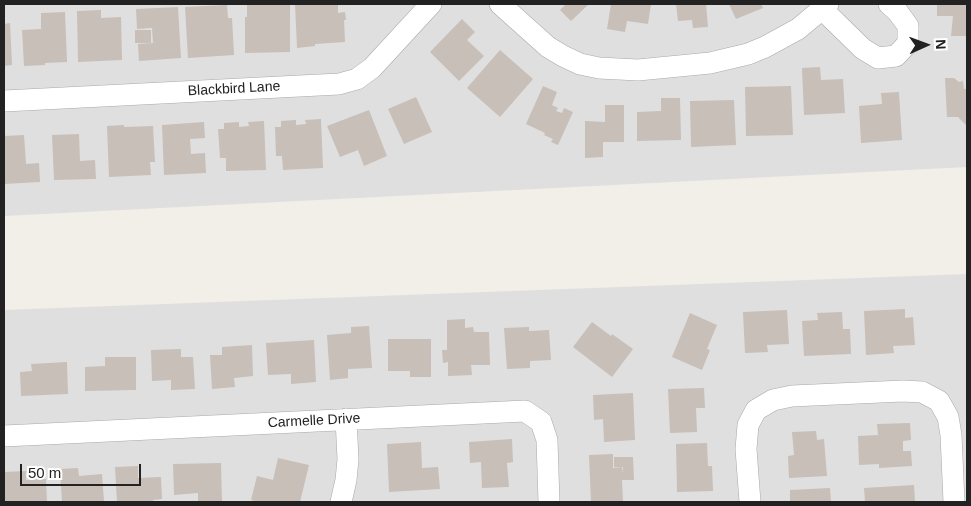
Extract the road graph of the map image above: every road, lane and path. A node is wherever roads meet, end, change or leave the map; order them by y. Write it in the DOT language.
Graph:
graph roads {
  1 [pos="431,4"];
  2 [pos="500,4"];
  3 [pos="889,4"];
  4 [pos="826,7"];
  5 [pos="4,101"];
  6 [pos="346,419"];
  7 [pos="4,436"];
  8 [pos="341,502"];
  9 [pos="549,502"];
  10 [pos="750,502"];
  11 [pos="954,502"];
  1 -- 5 [label="street, Blackbird Lane"];
  2 -- 4 [label="street"];
  3 -- 4 [label="street"];
  6 -- 7 [label="street, Carmelle Drive"];
  6 -- 8 [label="street"];
  6 -- 9 [label="street, Carmelle Drive"];
  10 -- 11 [label="street"];
}
